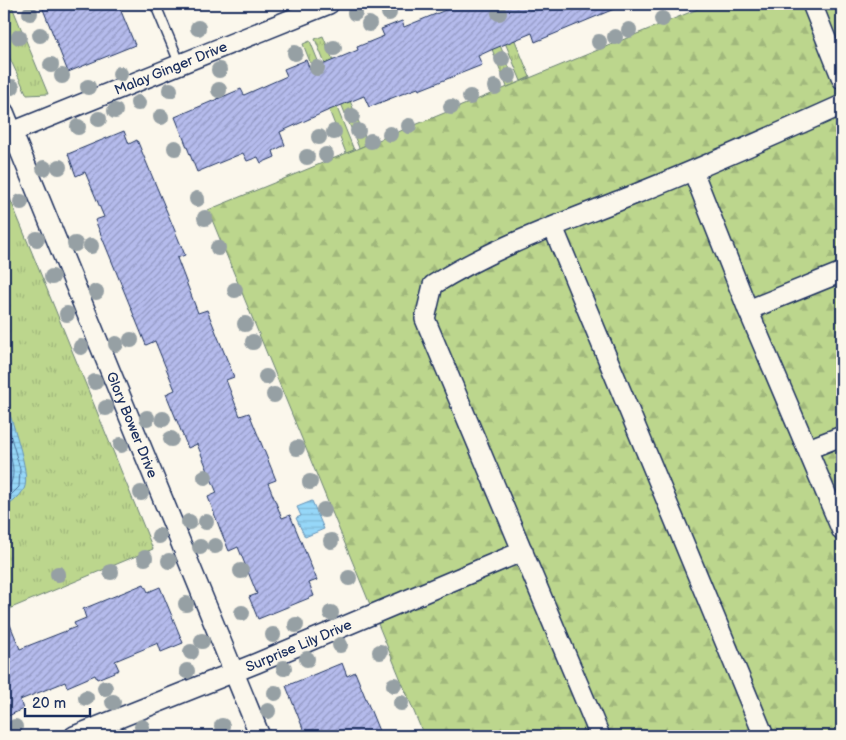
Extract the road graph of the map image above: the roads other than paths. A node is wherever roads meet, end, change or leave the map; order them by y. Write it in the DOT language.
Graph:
graph roads {
  1 [pos="155,4"];
  2 [pos="329,4"];
  3 [pos="812,4"];
  4 [pos="180,64"];
  5 [pos="842,79"];
  6 [pos="842,105"];
  7 [pos="4,112"];
  8 [pos="12,132"];
  9 [pos="694,171"];
  10 [pos="553,227"];
  11 [pos="842,272"];
  12 [pos="748,310"];
  13 [pos="842,436"];
  14 [pos="808,449"];
  15 [pos="842,532"];
  16 [pos="523,551"];
  17 [pos="234,672"];
  18 [pos="95,732"];
  19 [pos="74,736"];
  20 [pos="260,736"];
  21 [pos="600,736"];
  22 [pos="764,736"];
  1 -- 4 [label="lane"];
  2 -- 4 [label="street, Malay Ginger Drive"];
  3 -- 5 [label="street"];
  4 -- 8 [label="street, Malay Ginger Drive"];
  6 -- 9 [label="street"];
  7 -- 8 [label="street, Glory Bower Drive"];
  8 -- 17 [label="street, Glory Bower Drive"];
  9 -- 10 [label="street"];
  9 -- 12 [label="street"];
  10 -- 16 [label="street"];
  10 -- 22 [label="street"];
  11 -- 12 [label="street"];
  12 -- 14 [label="street"];
  13 -- 14 [label="street"];
  14 -- 15 [label="street"];
  16 -- 17 [label="street, Surprise Lily Drive"];
  16 -- 21 [label="street"];
  17 -- 18 [label="street, Surprise Lily Drive"];
  17 -- 20 [label="street, Glory Bower Drive"];
  18 -- 19 [label="street, Surprise Lily Drive"];
}
